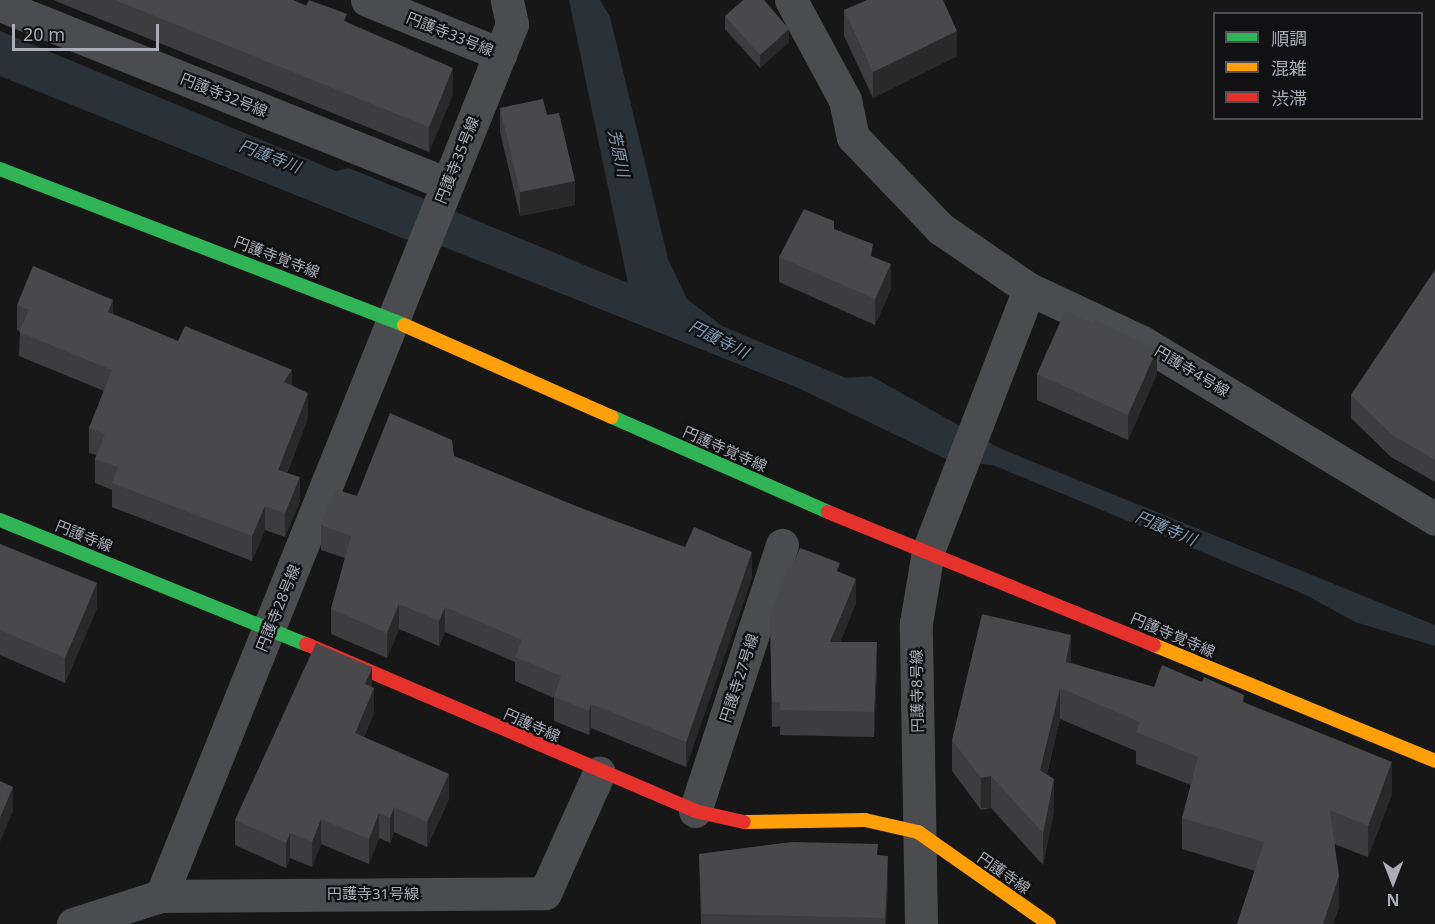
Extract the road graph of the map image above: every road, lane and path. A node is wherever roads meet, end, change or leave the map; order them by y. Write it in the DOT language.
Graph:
graph roads {
  1 [pos="367,0"];
  2 [pos="507,0"];
  3 [pos="791,0"];
  4 [pos="0,5"];
  5 [pos="500,54"];
  6 [pos="0,169"];
  7 [pos="448,184"];
  8 [pos="1029,289"];
  9 [pos="394,320"];
  10 [pos="1435,519"];
  11 [pos="0,520"];
  12 [pos="782,544"];
  13 [pos="928,551"];
  14 [pos="270,628"];
  15 [pos="1435,761"];
  16 [pos="599,772"];
  17 [pos="695,811"];
  18 [pos="918,832"];
  19 [pos="160,896"];
  20 [pos="73,924"];
  21 [pos="921,924"];
  22 [pos="1048,924"];
  1 -- 5 [label="street, 円護寺33号線"];
  2 -- 5 [label="street, 円護寺35号線"];
  3 -- 8 [label="street, 円護寺4号線"];
  4 -- 7 [label="street, 円護寺32号線"];
  5 -- 7 [label="street, 円護寺35号線"];
  6 -- 9 [label="street, 円護寺覚寺線"];
  7 -- 9 [label="street, 円護寺35号線"];
  8 -- 10 [label="street, 円護寺4号線"];
  8 -- 13 [label="street"];
  9 -- 13 [label="street, 円護寺覚寺線"];
  9 -- 14 [label="street, 円護寺28号線"];
  11 -- 14 [label="street, 円護寺線"];
  12 -- 17 [label="street, 円護寺27号線"];
  13 -- 15 [label="street, 円護寺覚寺線"];
  13 -- 18 [label="street, 円護寺8号線"];
  14 -- 16 [label="street, 円護寺線"];
  14 -- 19 [label="street, 円護寺28号線"];
  16 -- 17 [label="street, 円護寺線"];
  16 -- 19 [label="street, 円護寺31号線"];
  17 -- 18 [label="street, 円護寺線"];
  18 -- 21 [label="street, 円護寺8号線"];
  18 -- 22 [label="street, 円護寺線"];
  19 -- 20 [label="street, 円護寺31号線"];
}
